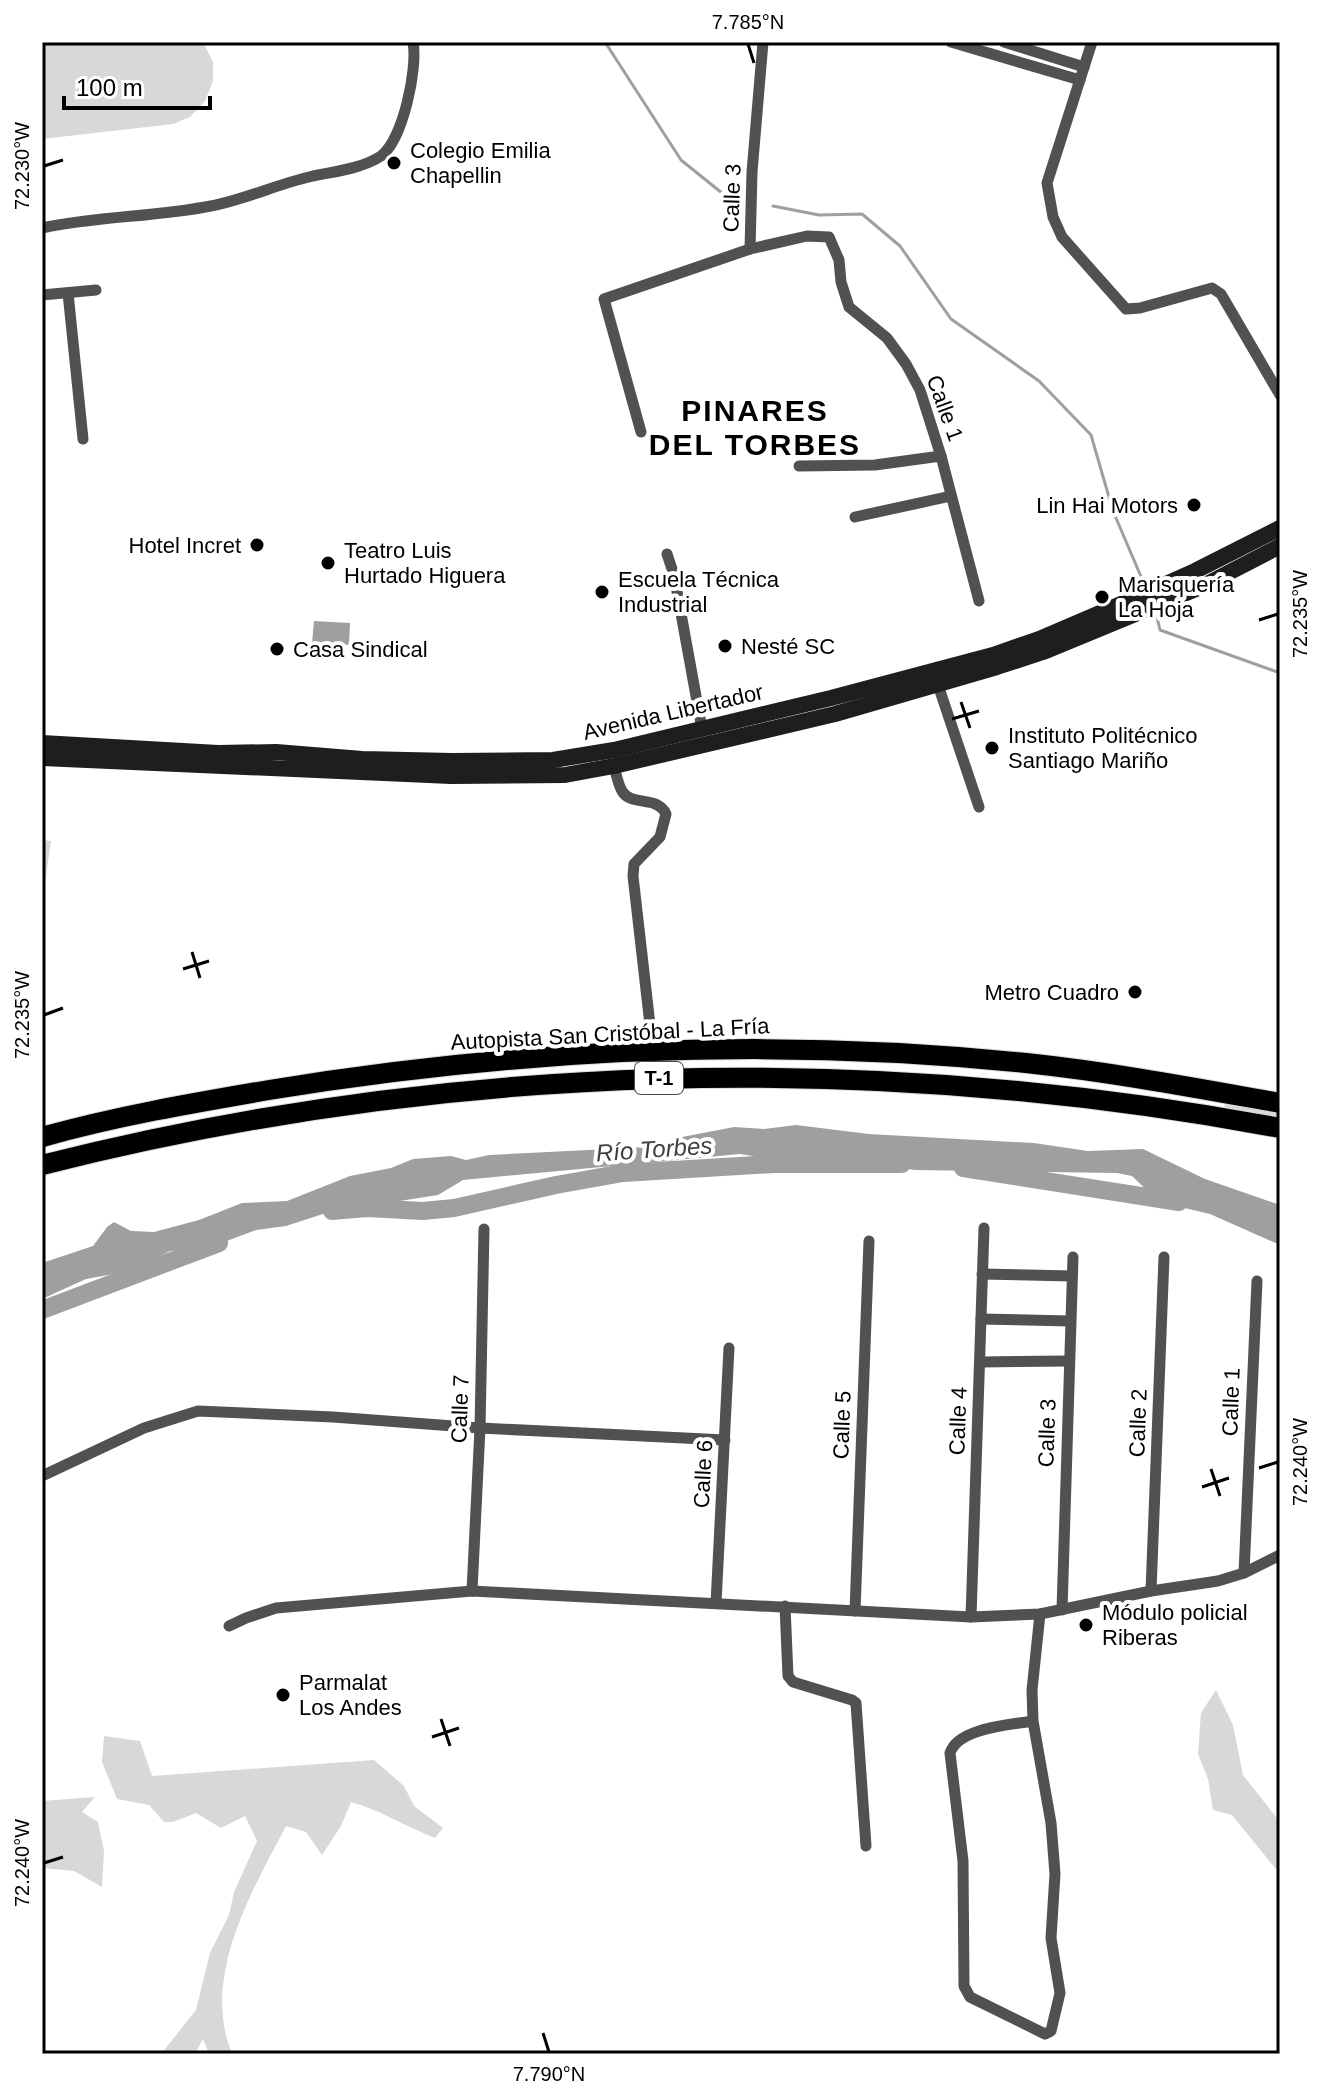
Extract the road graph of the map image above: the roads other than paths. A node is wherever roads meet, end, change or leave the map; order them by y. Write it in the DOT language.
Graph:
graph roads {
  1 [pos="413,42"];
  2 [pos="763,42"];
  3 [pos="951,42"];
  4 [pos="1004,42"];
  5 [pos="1092,42"];
  6 [pos="1084,67"];
  7 [pos="1080,80"];
  8 [pos="42,228"];
  9 [pos="750,249"];
  10 [pos="96,290"];
  11 [pos="68,293"];
  12 [pos="42,295"];
  13 [pos="1280,395"];
  14 [pos="641,432"];
  15 [pos="83,439"];
  16 [pos="941,456"];
  17 [pos="799,466"];
  18 [pos="951,496"];
  19 [pos="855,517"];
  20 [pos="1280,528"];
  21 [pos="1280,546"];
  22 [pos="667,554"];
  23 [pos="979,601"];
  24 [pos="935,678"];
  25 [pos="702,729"];
  26 [pos="42,743"];
  27 [pos="42,758"];
  28 [pos="614,766"];
  29 [pos="979,807"];
  30 [pos="653,1051"];
  31 [pos="1280,1103"];
  32 [pos="1280,1128"];
  33 [pos="42,1137"];
  34 [pos="42,1165"];
  35 [pos="984,1228"];
  36 [pos="484,1229"];
  37 [pos="869,1241"];
  38 [pos="1073,1257"];
  39 [pos="1164,1257"];
  40 [pos="982,1274"];
  41 [pos="1072,1276"];
  42 [pos="1257,1281"];
  43 [pos="981,1319"];
  44 [pos="1070,1321"];
  45 [pos="729,1348"];
  46 [pos="1069,1361"];
  47 [pos="980,1362"];
  48 [pos="480,1428"];
  49 [pos="725,1440"];
  50 [pos="42,1476"];
  51 [pos="1280,1555"];
  52 [pos="1244,1573"];
  53 [pos="472,1591"];
  54 [pos="1151,1591"];
  55 [pos="716,1603"];
  56 [pos="785,1606"];
  57 [pos="1062,1610"];
  58 [pos="855,1611"];
  59 [pos="1040,1614"];
  60 [pos="971,1617"];
  61 [pos="229,1626"];
  62 [pos="1033,1721"];
  63 [pos="866,1846"];
  1 -- 8 [label="street"];
  2 -- 9 [label="street, Calle 3"];
  3 -- 7 [label="street"];
  4 -- 6 [label="street"];
  5 -- 6 [label="street"];
  6 -- 7 [label="street"];
  7 -- 13 [label="street"];
  9 -- 14 [label="street, Calle 3"];
  9 -- 16 [label="street, Calle 1"];
  10 -- 11 [label="street"];
  11 -- 12 [label="street"];
  11 -- 15 [label="street"];
  16 -- 17 [label="street"];
  16 -- 18 [label="street, Calle 1"];
  18 -- 19 [label="street"];
  18 -- 23 [label="street, Calle 1"];
  20 -- 24 [label="main road, Avenida Libertador"];
  21 -- 24 [label="main road, Avenida Libertador"];
  22 -- 25 [label="street"];
  24 -- 25 [label="main road, Avenida Libertador"];
  24 -- 28 [label="main road, Avenida Libertador"];
  24 -- 29 [label="street"];
  25 -- 26 [label="main road, Avenida Libertador"];
  27 -- 28 [label="main road, Avenida Libertador"];
  28 -- 30 [label="street"];
  30 -- 31 [label="highway, Autopista San Cristóbal - La Fría / T-1"];
  30 -- 33 [label="highway, Autopista San Cristóbal - La Fría / T-1"];
  32 -- 34 [label="highway, Autopista San Cristóbal - La Fría / T-1"];
  35 -- 40 [label="street, Calle 4"];
  36 -- 48 [label="street, Calle 7"];
  37 -- 58 [label="street, Calle 5"];
  38 -- 41 [label="street, Calle 3"];
  39 -- 54 [label="street, Calle 2"];
  40 -- 41 [label="street"];
  40 -- 43 [label="street, Calle 4"];
  41 -- 44 [label="street, Calle 3"];
  42 -- 52 [label="street, Calle 1"];
  43 -- 44 [label="street"];
  43 -- 47 [label="street, Calle 4"];
  44 -- 46 [label="street, Calle 3"];
  45 -- 49 [label="street, Calle 6"];
  46 -- 47 [label="street"];
  46 -- 57 [label="street, Calle 3"];
  47 -- 60 [label="street, Calle 4"];
  48 -- 49 [label="street"];
  48 -- 50 [label="street"];
  48 -- 53 [label="street, Calle 7"];
  49 -- 55 [label="street, Calle 6"];
  51 -- 52 [label="street"];
  52 -- 54 [label="street"];
  53 -- 55 [label="street"];
  53 -- 61 [label="street"];
  54 -- 57 [label="street"];
  55 -- 56 [label="street"];
  56 -- 58 [label="street"];
  56 -- 63 [label="street"];
  57 -- 59 [label="street"];
  58 -- 60 [label="street"];
  59 -- 60 [label="street"];
  59 -- 62 [label="street"];
  62 -- 62 [label="street"];
}
